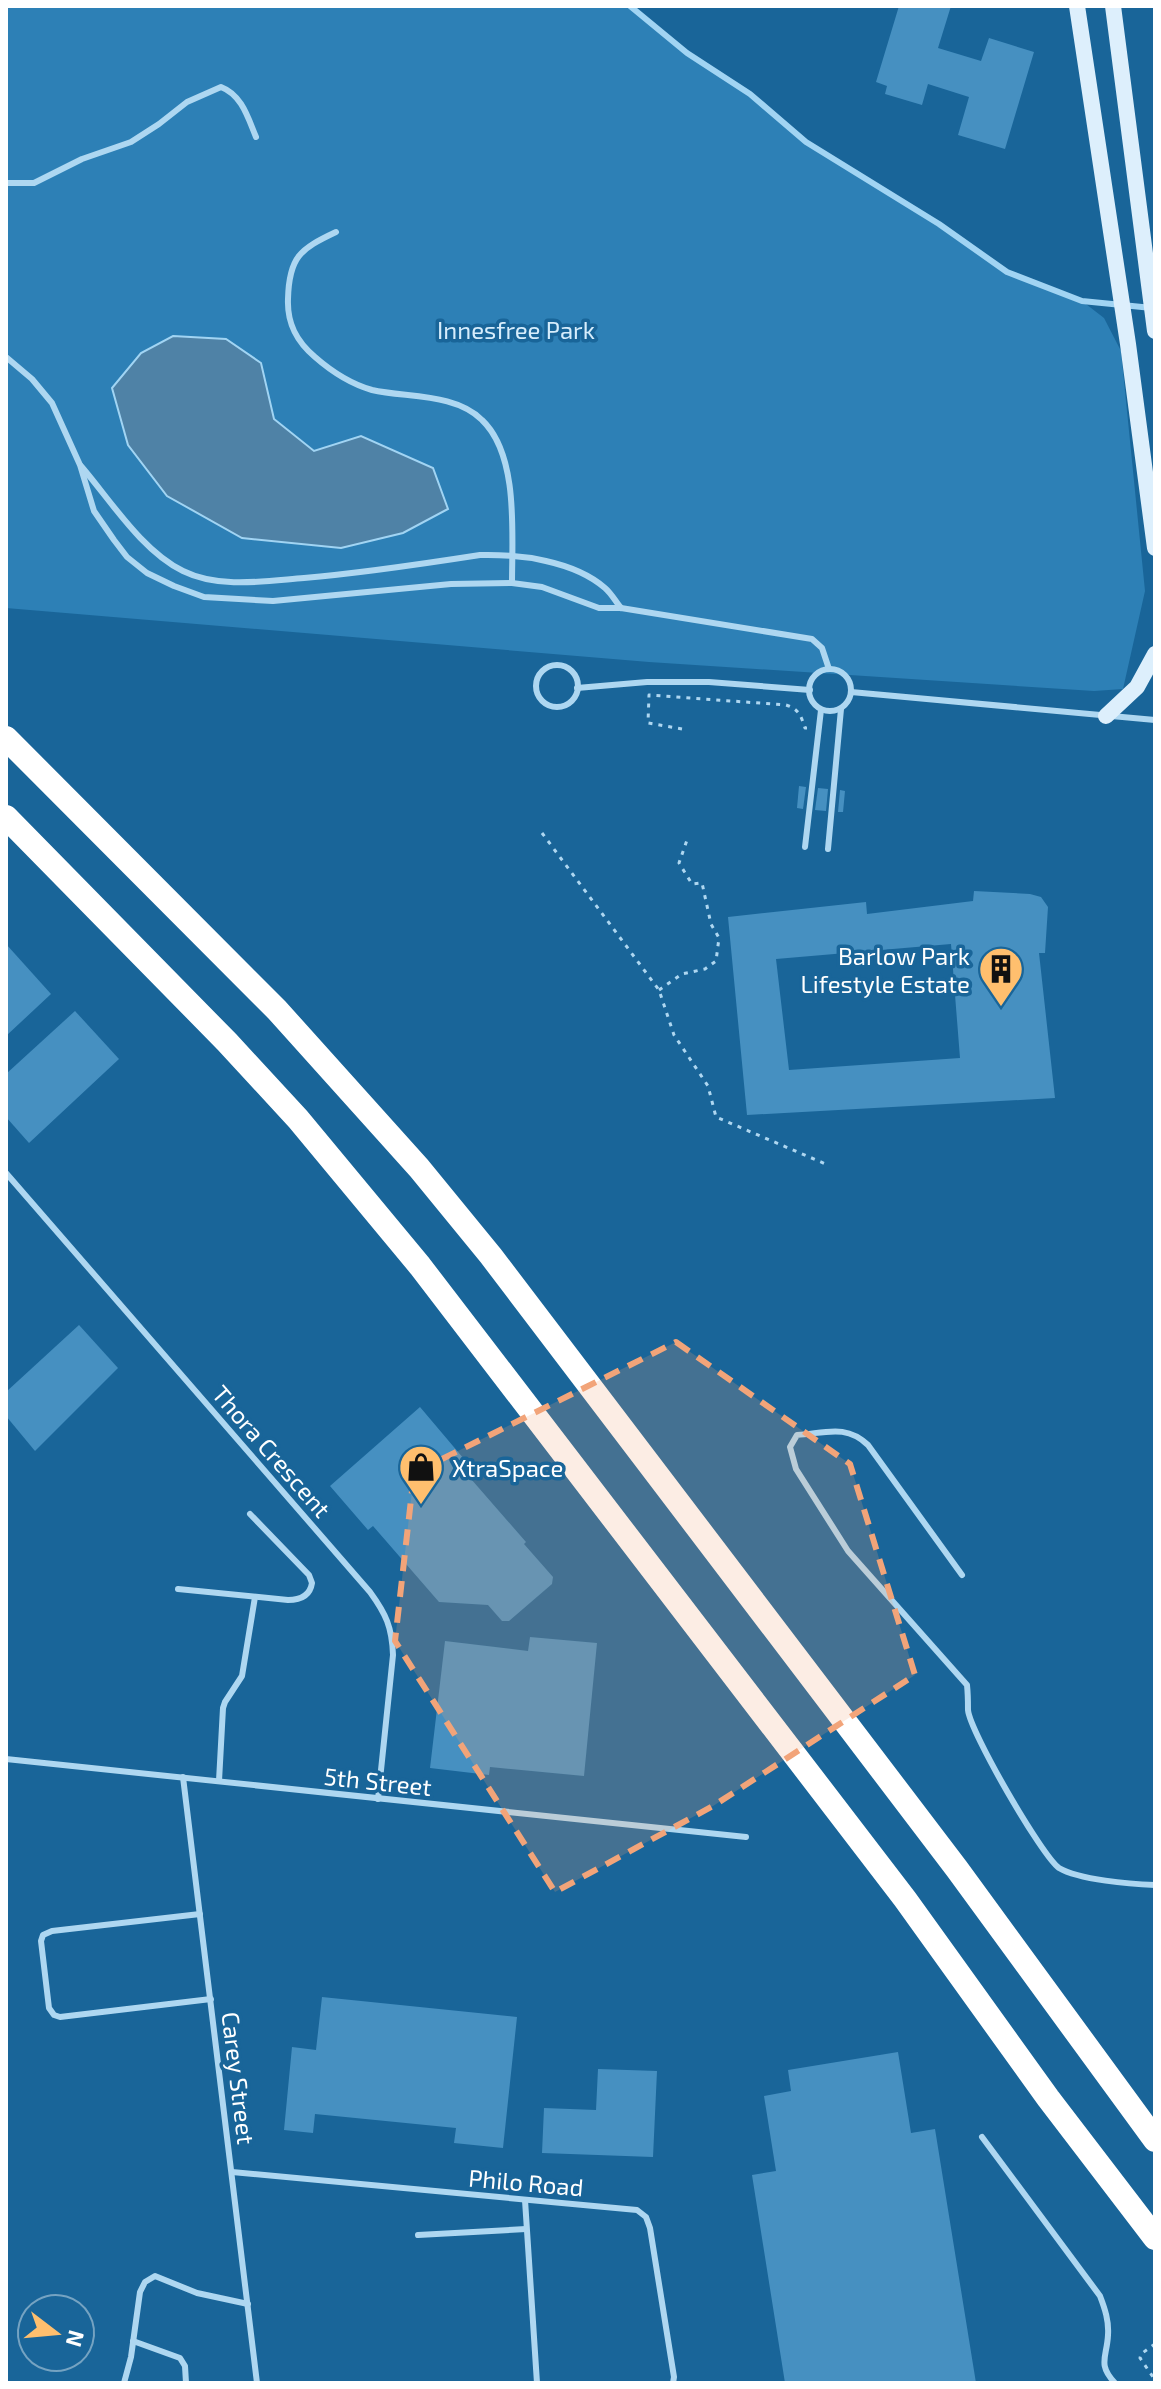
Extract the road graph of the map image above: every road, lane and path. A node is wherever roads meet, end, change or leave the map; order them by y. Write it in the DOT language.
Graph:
graph roads {
  1 [pos="1077,6"];
  2 [pos="1113,6"];
  3 [pos="256,137"];
  4 [pos="6,183"];
  5 [pos="336,232"];
  6 [pos="1155,331"];
  7 [pos="6,357"];
  8 [pos="80,465"];
  9 [pos="1155,548"];
  10 [pos="512,557"];
  11 [pos="512,583"];
  12 [pos="621,608"];
  13 [pos="1155,654"];
  14 [pos="829,669"];
  15 [pos="577,688"];
  16 [pos="810,690"];
  17 [pos="851,692"];
  18 [pos="841,709"];
  19 [pos="821,710"];
  20 [pos="1106,716"];
  21 [pos="1155,720"];
  22 [pos="682,729"];
  23 [pos="819,729"];
  24 [pos="6,738"];
  25 [pos="6,817"];
  26 [pos="542,833"];
  27 [pos="687,840"];
  28 [pos="805,847"];
  29 [pos="828,849"];
  30 [pos="659,990"];
  31 [pos="828,1165"];
  32 [pos="6,1173"];
  33 [pos="250,1514"];
  34 [pos="962,1575"];
  35 [pos="178,1589"];
  36 [pos="255,1597"];
  37 [pos="6,1759"];
  38 [pos="183,1777"];
  39 [pos="219,1781"];
  40 [pos="378,1799"];
  41 [pos="746,1837"];
  42 [pos="1155,1885"];
  43 [pos="200,1914"];
  44 [pos="211,1999"];
  45 [pos="982,2137"];
  46 [pos="1155,2140"];
  47 [pos="232,2172"];
  48 [pos="525,2200"];
  49 [pos="526,2229"];
  50 [pos="418,2235"];
  51 [pos="1155,2238"];
  52 [pos="248,2304"];
  53 [pos="133,2341"];
  54 [pos="1155,2344"];
  55 [pos="1155,2380"];
  56 [pos="124,2383"];
  57 [pos="186,2383"];
  58 [pos="257,2383"];
  59 [pos="537,2383"];
  60 [pos="673,2383"];
  61 [pos="1115,2383"];
  1 -- 9 [label="main road"];
  2 -- 6 [label="main road"];
  3 -- 4 [label="lane"];
  5 -- 10 [label="lane"];
  7 -- 8 [label="lane"];
  8 -- 10 [label="lane"];
  8 -- 11 [label="lane"];
  10 -- 11 [label="lane"];
  10 -- 12 [label="lane"];
  11 -- 12 [label="lane"];
  12 -- 14 [label="lane"];
  13 -- 20 [label="main road"];
  14 -- 16 [label="lane"];
  14 -- 17 [label="lane"];
  15 -- 15 [label="lane"];
  15 -- 16 [label="lane"];
  16 -- 19 [label="lane"];
  17 -- 18 [label="lane"];
  17 -- 20 [label="lane"];
  18 -- 19 [label="lane"];
  18 -- 29 [label="lane"];
  19 -- 23 [label="lane"];
  20 -- 21 [label="lane"];
  22 -- 23 [label="path"];
  23 -- 28 [label="lane"];
  24 -- 46 [label="highway"];
  25 -- 51 [label="highway"];
  26 -- 30 [label="path"];
  27 -- 30 [label="path"];
  30 -- 31 [label="path"];
  32 -- 40 [label="lane, Thora Crescent"];
  33 -- 36 [label="lane"];
  34 -- 42 [label="lane"];
  35 -- 36 [label="lane"];
  36 -- 39 [label="lane"];
  37 -- 38 [label="lane, 5th Street"];
  38 -- 39 [label="lane, 5th Street"];
  38 -- 43 [label="lane, Carey Street"];
  39 -- 40 [label="lane, 5th Street"];
  40 -- 41 [label="lane, 5th Street"];
  43 -- 44 [label="lane, Carey Street"];
  43 -- 44 [label="lane"];
  44 -- 47 [label="lane, Carey Street"];
  45 -- 61 [label="lane"];
  47 -- 48 [label="lane, Philo Road"];
  47 -- 52 [label="lane, Carey Street"];
  48 -- 49 [label="lane"];
  48 -- 60 [label="lane, Philo Road"];
  49 -- 50 [label="lane"];
  49 -- 59 [label="lane"];
  52 -- 53 [label="lane"];
  52 -- 58 [label="lane, Carey Street"];
  53 -- 56 [label="lane"];
  53 -- 57 [label="lane"];
  54 -- 55 [label="path"];
}
